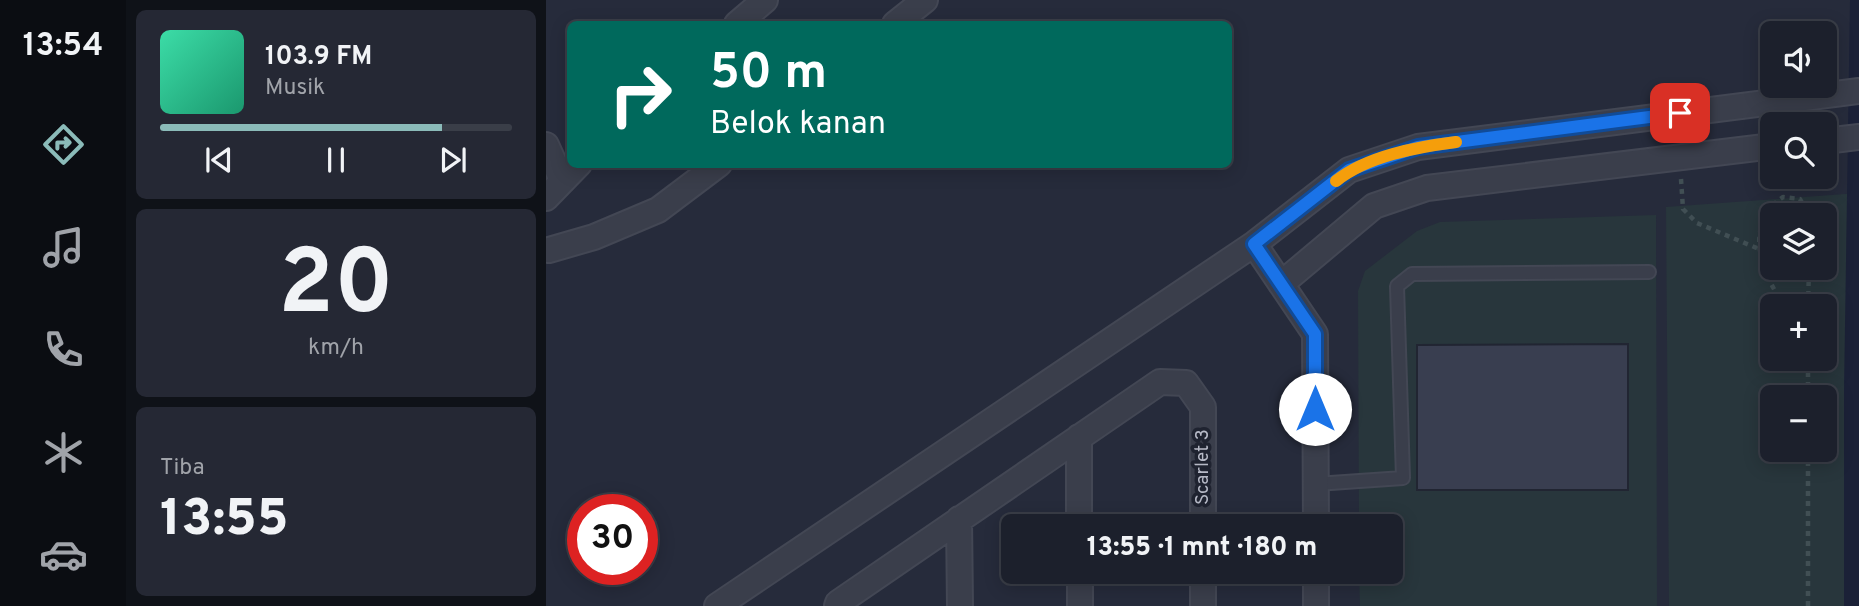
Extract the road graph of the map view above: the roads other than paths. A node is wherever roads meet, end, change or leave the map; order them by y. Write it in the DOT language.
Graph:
graph roads {
  1 [pos="765,0"];
  2 [pos="925,0"];
  3 [pos="740,21"];
  4 [pos="899,21"];
  5 [pos="1859,91"];
  6 [pos="1859,137"];
  7 [pos="1837,140"];
  8 [pos="546,145"];
  9 [pos="1760,147"];
  10 [pos="714,168"];
  11 [pos="562,181"];
  12 [pos="1254,244"];
  13 [pos="547,248"];
  14 [pos="1648,272"];
  15 [pos="1281,284"];
  16 [pos="1079,437"];
  17 [pos="1316,484"];
  18 [pos="1079,514"];
  19 [pos="1203,514"];
  20 [pos="1316,514"];
  21 [pos="959,519"];
  22 [pos="1080,584"];
  23 [pos="1203,584"];
  24 [pos="1316,584"];
  25 [pos="716,606"];
  26 [pos="837,606"];
  27 [pos="960,606"];
  28 [pos="1080,606"];
  29 [pos="1203,606"];
  30 [pos="1317,606"];
  1 -- 3 [label="street"];
  2 -- 4 [label="street"];
  5 -- 12 [label="street"];
  6 -- 7 [label="street"];
  8 -- 11 [label="street"];
  9 -- 15 [label="street"];
  10 -- 13 [label="street"];
  12 -- 15 [label="street"];
  12 -- 25 [label="street"];
  14 -- 17 [label="lane"];
  15 -- 17 [label="street"];
  16 -- 18 [label="street"];
  16 -- 19 [label="street, Scarlet 3"];
  16 -- 21 [label="street"];
  17 -- 20 [label="street"];
  21 -- 26 [label="street"];
  21 -- 27 [label="street"];
  22 -- 28 [label="street"];
  23 -- 29 [label="street"];
  24 -- 30 [label="street"];
}
